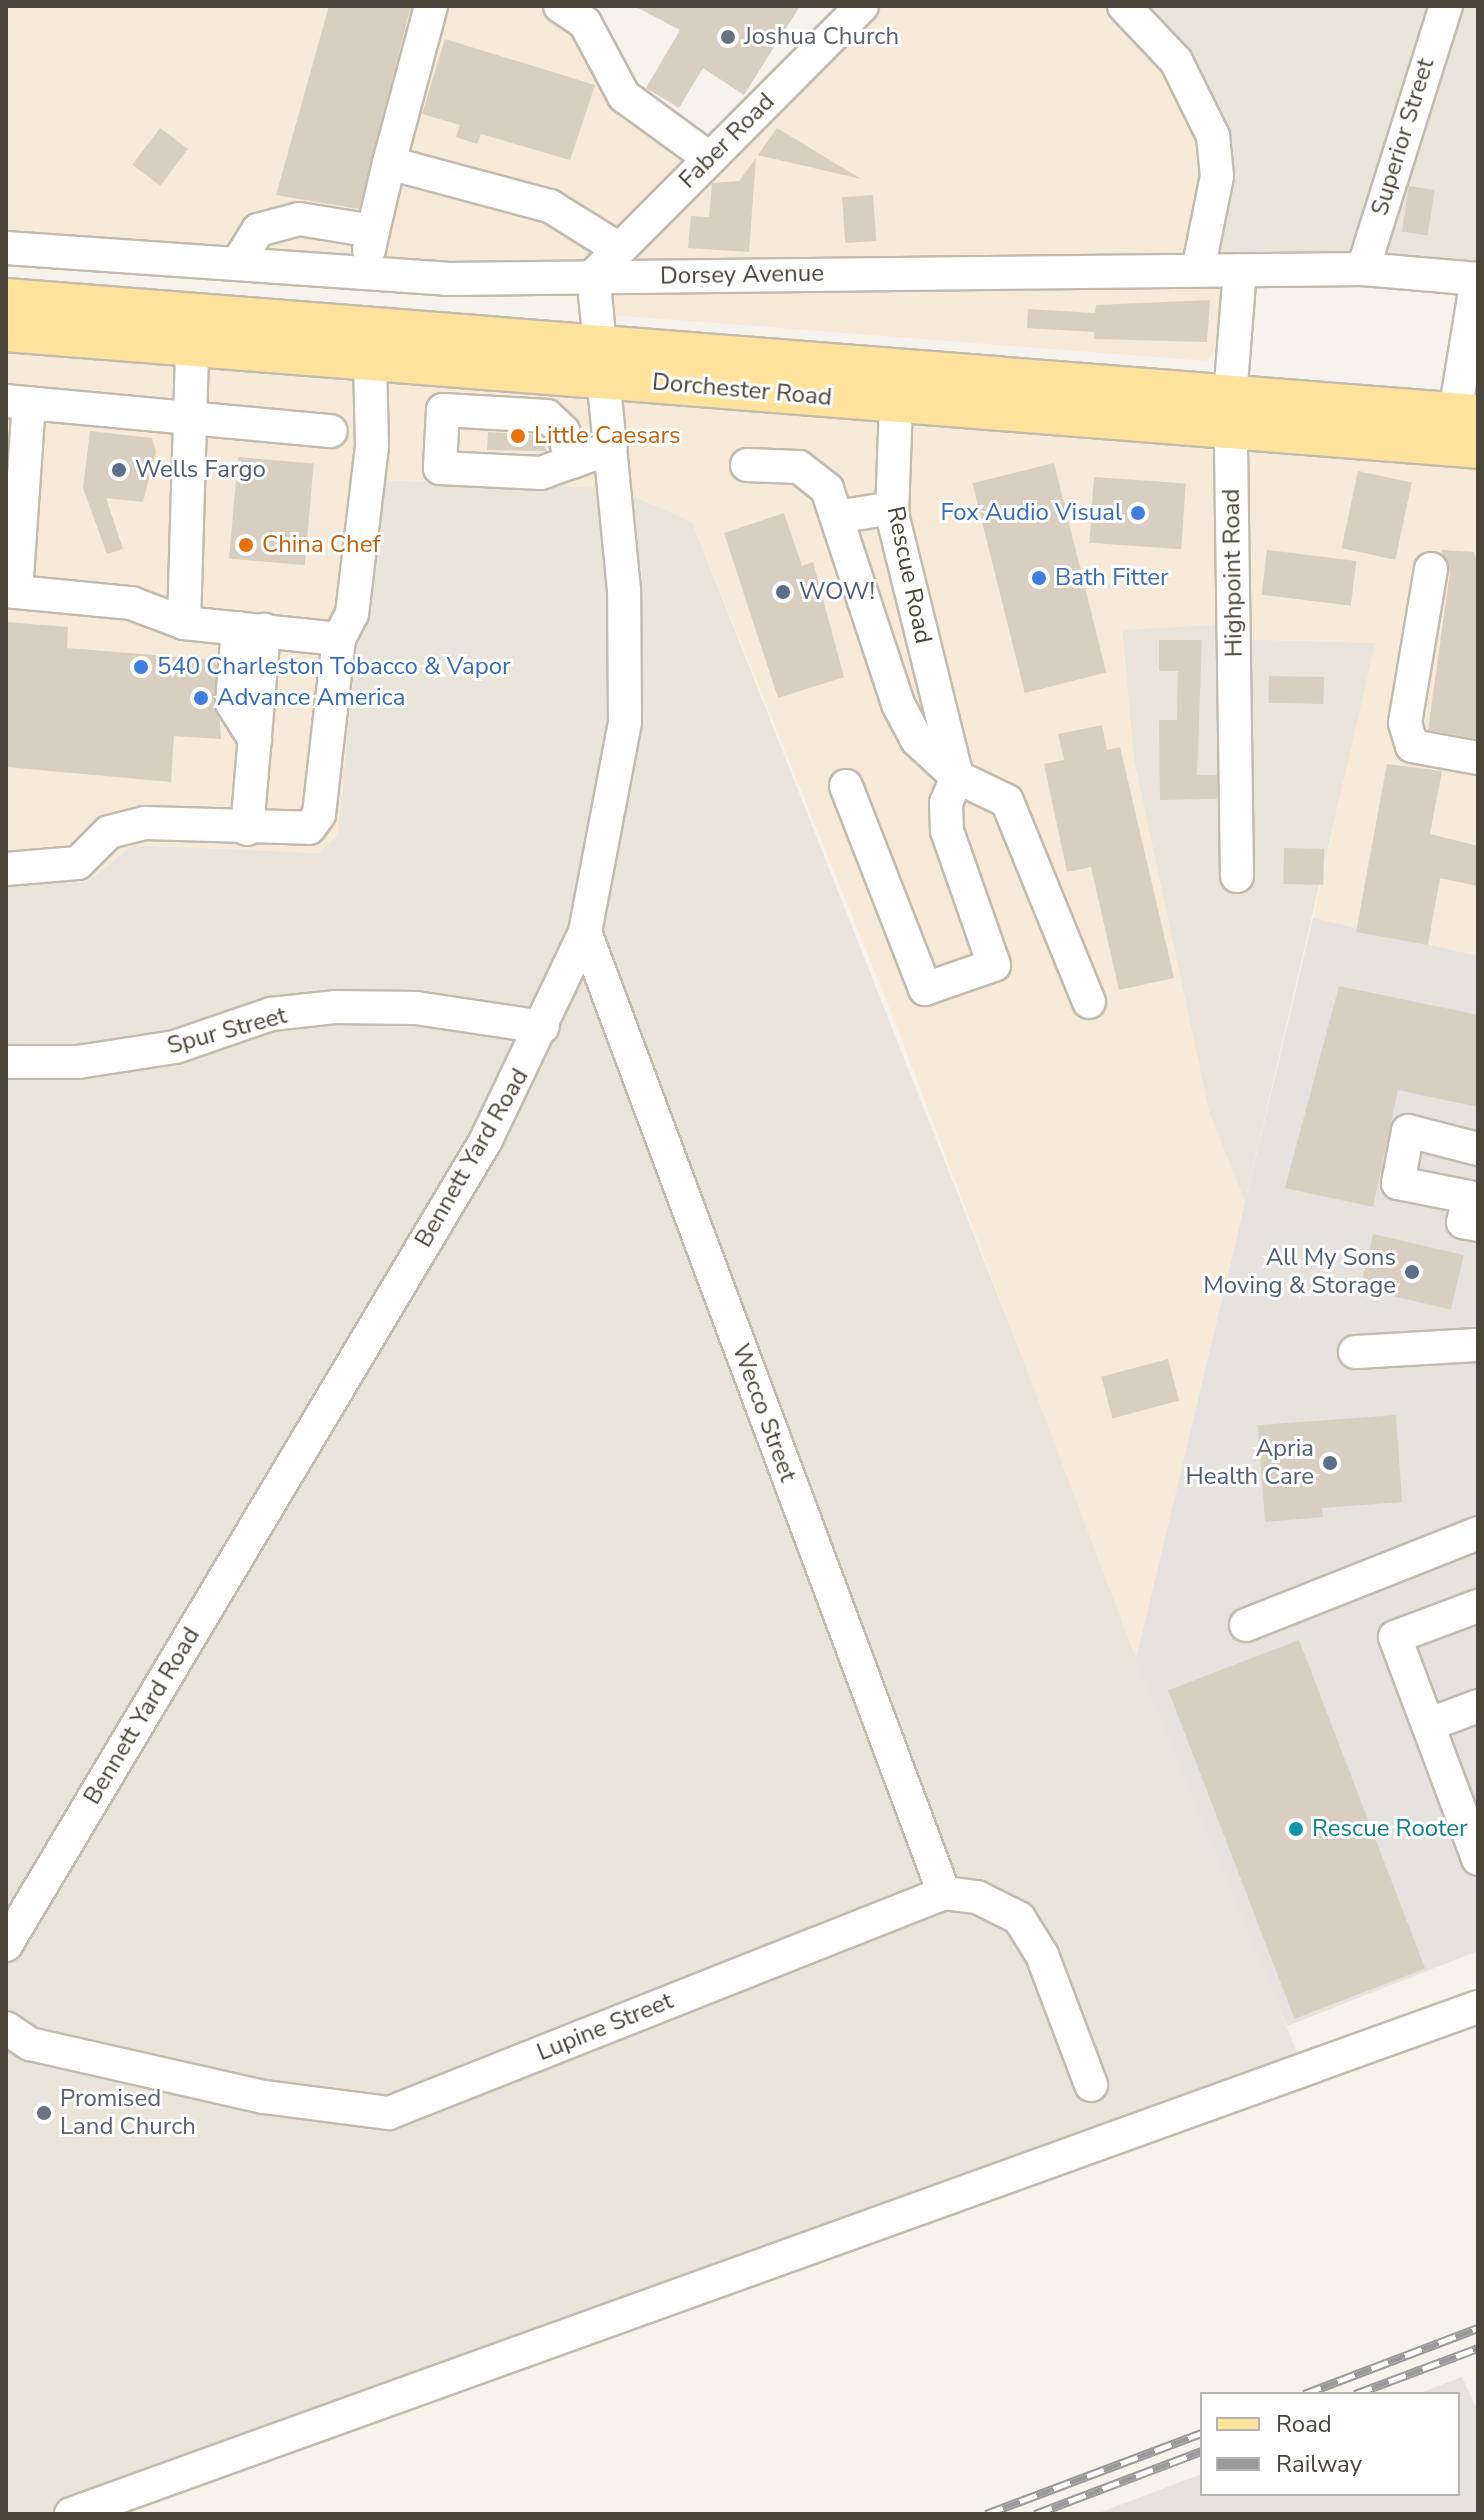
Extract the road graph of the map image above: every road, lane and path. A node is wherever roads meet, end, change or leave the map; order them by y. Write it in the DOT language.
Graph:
graph roads {
  1 [pos="431,6"];
  2 [pos="560,6"];
  3 [pos="862,6"];
  4 [pos="1124,6"];
  5 [pos="1446,6"];
  6 [pos="709,158"];
  7 [pos="389,163"];
  8 [pos="373,231"];
  9 [pos="6,248"];
  10 [pos="619,249"];
  11 [pos="237,264"];
  12 [pos="1363,269"];
  13 [pos="1198,270"];
  14 [pos="1240,270"];
  15 [pos="365,273"];
  16 [pos="593,276"];
  17 [pos="1478,279"];
  18 [pos="6,299"];
  19 [pos="1474,321"];
  20 [pos="6,331"];
  21 [pos="193,331"];
  22 [pos="370,360"];
  23 [pos="605,364"];
  24 [pos="1470,367"];
  25 [pos="897,386"];
  26 [pos="18,402"];
  27 [pos="1230,412"];
  28 [pos="1466,414"];
  29 [pos="191,418"];
  30 [pos="331,431"];
  31 [pos="611,448"];
  32 [pos="1478,448"];
  33 [pos="572,462"];
  34 [pos="747,465"];
  35 [pos="892,508"];
  36 [pos="837,517"];
  37 [pos="1431,569"];
  38 [pos="11,591"];
  39 [pos="184,623"];
  40 [pos="251,629"];
  41 [pos="923,638"];
  42 [pos="339,639"];
  43 [pos="881,652"];
  44 [pos="1478,758"];
  45 [pos="957,777"];
  46 [pos="846,786"];
  47 [pos="247,829"];
  48 [pos="6,869"];
  49 [pos="1237,876"];
  50 [pos="585,932"];
  51 [pos="1089,1002"];
  52 [pos="543,1027"];
  53 [pos="6,1062"];
  54 [pos="1478,1149"];
  55 [pos="1478,1225"];
  56 [pos="1478,1345"];
  57 [pos="1355,1352"];
  58 [pos="1478,1533"];
  59 [pos="1478,1606"];
  60 [pos="1246,1625"];
  61 [pos="1478,1706"];
  62 [pos="1428,1725"];
  63 [pos="1478,1859"];
  64 [pos="944,1893"];
  65 [pos="6,1945"];
  66 [pos="1478,2007"];
  67 [pos="6,2028"];
  68 [pos="1091,2085"];
  69 [pos="71,2514"];
  1 -- 7 [label="street"];
  2 -- 6 [label="street"];
  3 -- 6 [label="street, Faber Road"];
  4 -- 13 [label="street"];
  5 -- 12 [label="street, Superior Street"];
  6 -- 10 [label="street, Faber Road"];
  7 -- 8 [label="street"];
  7 -- 10 [label="street"];
  8 -- 11 [label="street"];
  8 -- 15 [label="street"];
  9 -- 11 [label="street, Dorsey Avenue"];
  10 -- 16 [label="street, Faber Road"];
  11 -- 15 [label="street, Dorsey Avenue"];
  12 -- 14 [label="street, Dorsey Avenue"];
  12 -- 17 [label="street, Dorsey Avenue"];
  13 -- 14 [label="street, Dorsey Avenue"];
  13 -- 16 [label="street, Dorsey Avenue"];
  14 -- 27 [label="street, Highpoint Road"];
  15 -- 16 [label="street, Dorsey Avenue"];
  16 -- 23 [label="street, Bennett Yard Road"];
  17 -- 19 [label="street"];
  18 -- 21 [label="main road, Dorchester Road"];
  19 -- 24 [label="street"];
  20 -- 21 [label="main road, Dorchester Road"];
  21 -- 22 [label="main road, Dorchester Road"];
  21 -- 23 [label="main road, Dorchester Road"];
  21 -- 29 [label="street"];
  22 -- 23 [label="main road, Dorchester Road"];
  22 -- 42 [label="street"];
  23 -- 25 [label="main road, Dorchester Road"];
  23 -- 31 [label="street, Bennett Yard Road"];
  24 -- 28 [label="street"];
  25 -- 27 [label="main road, Dorchester Road"];
  25 -- 35 [label="street, Rescue Road"];
  26 -- 29 [label="street"];
  26 -- 38 [label="street"];
  27 -- 28 [label="main road, Dorchester Road"];
  27 -- 32 [label="main road, Dorchester Road"];
  27 -- 49 [label="street, Highpoint Road"];
  29 -- 30 [label="street"];
  29 -- 39 [label="street"];
  31 -- 33 [label="street"];
  31 -- 50 [label="street, Bennett Yard Road"];
  33 -- 33 [label="street"];
  34 -- 36 [label="street"];
  35 -- 36 [label="street"];
  35 -- 41 [label="street, Rescue Road"];
  36 -- 43 [label="street"];
  37 -- 44 [label="street"];
  38 -- 39 [label="street"];
  39 -- 40 [label="street"];
  40 -- 42 [label="street"];
  40 -- 47 [label="street"];
  41 -- 43 [label="street"];
  41 -- 45 [label="street, Rescue Road"];
  42 -- 47 [label="street"];
  43 -- 45 [label="street"];
  45 -- 46 [label="street"];
  45 -- 51 [label="street"];
  47 -- 48 [label="street"];
  50 -- 52 [label="street, Bennett Yard Road"];
  50 -- 64 [label="street, Wecco Street"];
  52 -- 53 [label="street, Spur Street"];
  52 -- 65 [label="street, Bennett Yard Road"];
  54 -- 55 [label="street"];
  56 -- 57 [label="street"];
  58 -- 60 [label="street"];
  59 -- 62 [label="street"];
  61 -- 62 [label="street"];
  62 -- 63 [label="street"];
  64 -- 67 [label="street, Lupine Street"];
  64 -- 68 [label="street"];
  66 -- 69 [label="street"];
}
